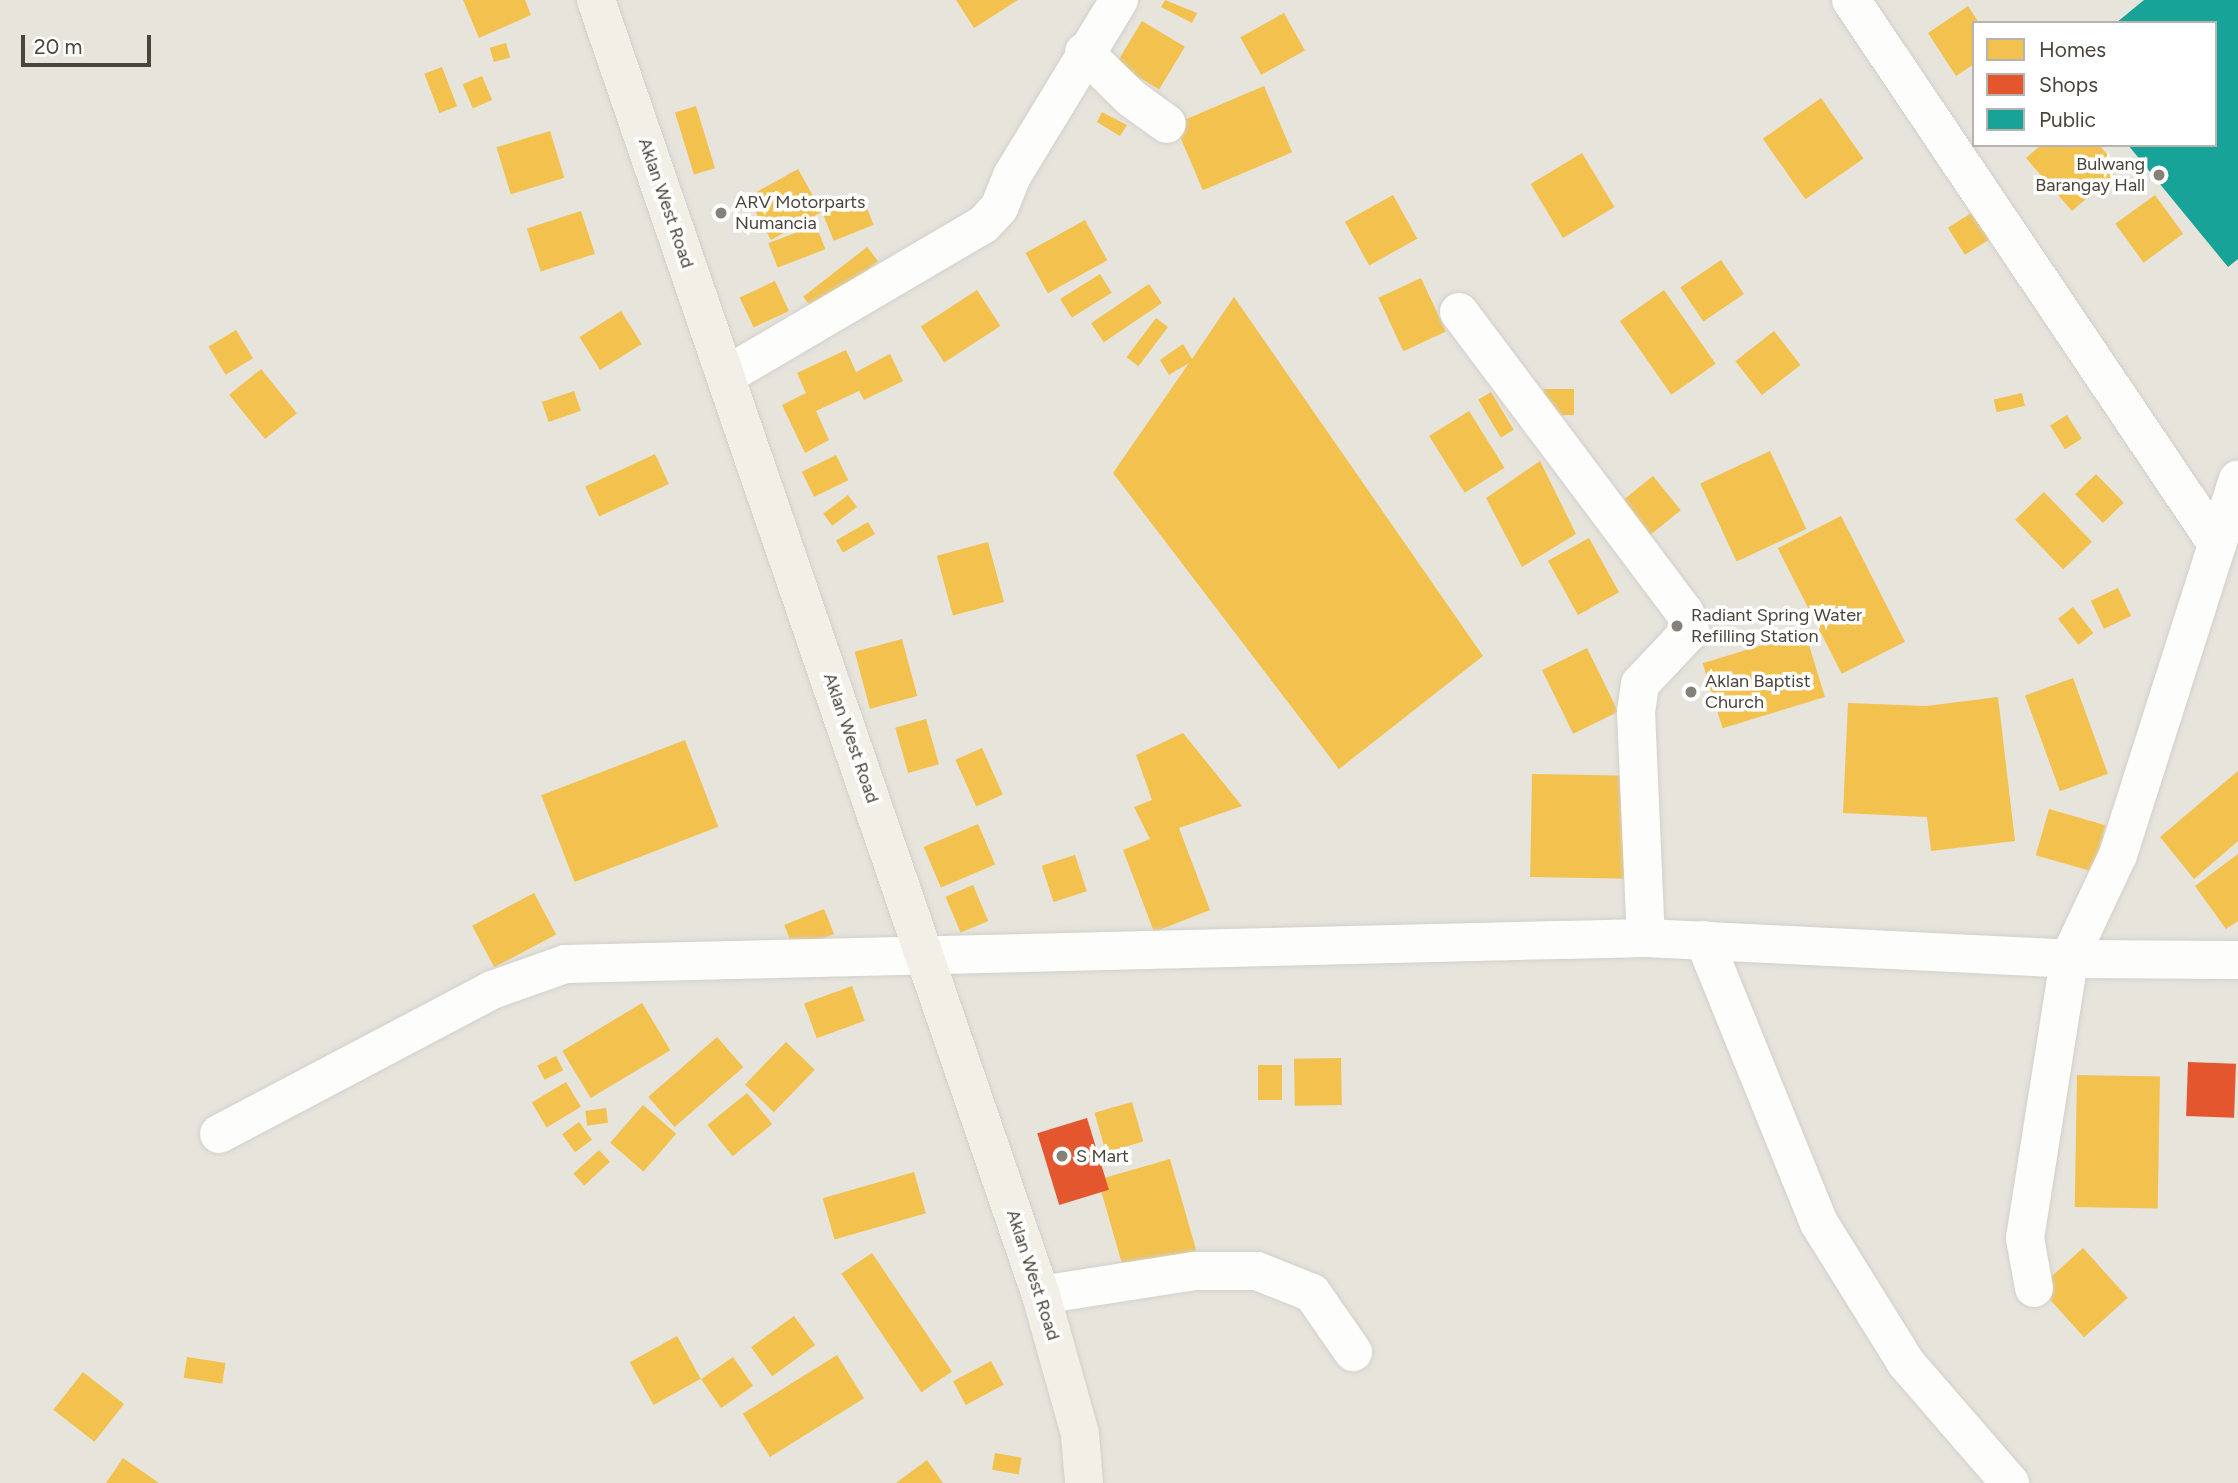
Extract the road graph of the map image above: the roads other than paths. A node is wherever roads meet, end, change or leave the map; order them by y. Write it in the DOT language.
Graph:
graph roads {
  1 [pos="596,0"];
  2 [pos="1119,0"];
  3 [pos="1851,0"];
  4 [pos="1084,52"];
  5 [pos="1167,124"];
  6 [pos="1459,312"];
  7 [pos="726,376"];
  8 [pos="2238,480"];
  9 [pos="2217,544"];
  10 [pos="1646,938"];
  11 [pos="1704,940"];
  12 [pos="927,957"];
  13 [pos="2069,959"];
  14 [pos="2238,960"];
  15 [pos="219,1134"];
  16 [pos="2034,1288"];
  17 [pos="1041,1295"];
  18 [pos="1353,1352"];
  19 [pos="1084,1483"];
  20 [pos="2010,1483"];
  1 -- 7 [label="main road, Aklan West Road"];
  2 -- 4 [label="street"];
  3 -- 9 [label="street"];
  4 -- 5 [label="street"];
  4 -- 7 [label="street"];
  6 -- 10 [label="street"];
  7 -- 12 [label="main road, Aklan West Road"];
  8 -- 9 [label="street"];
  9 -- 13 [label="street"];
  10 -- 11 [label="street"];
  10 -- 12 [label="street"];
  11 -- 13 [label="street"];
  11 -- 20 [label="street"];
  12 -- 15 [label="street"];
  12 -- 17 [label="main road, Aklan West Road"];
  13 -- 14 [label="street"];
  13 -- 16 [label="street"];
  17 -- 18 [label="street"];
  17 -- 19 [label="main road, Aklan West Road"];
}
